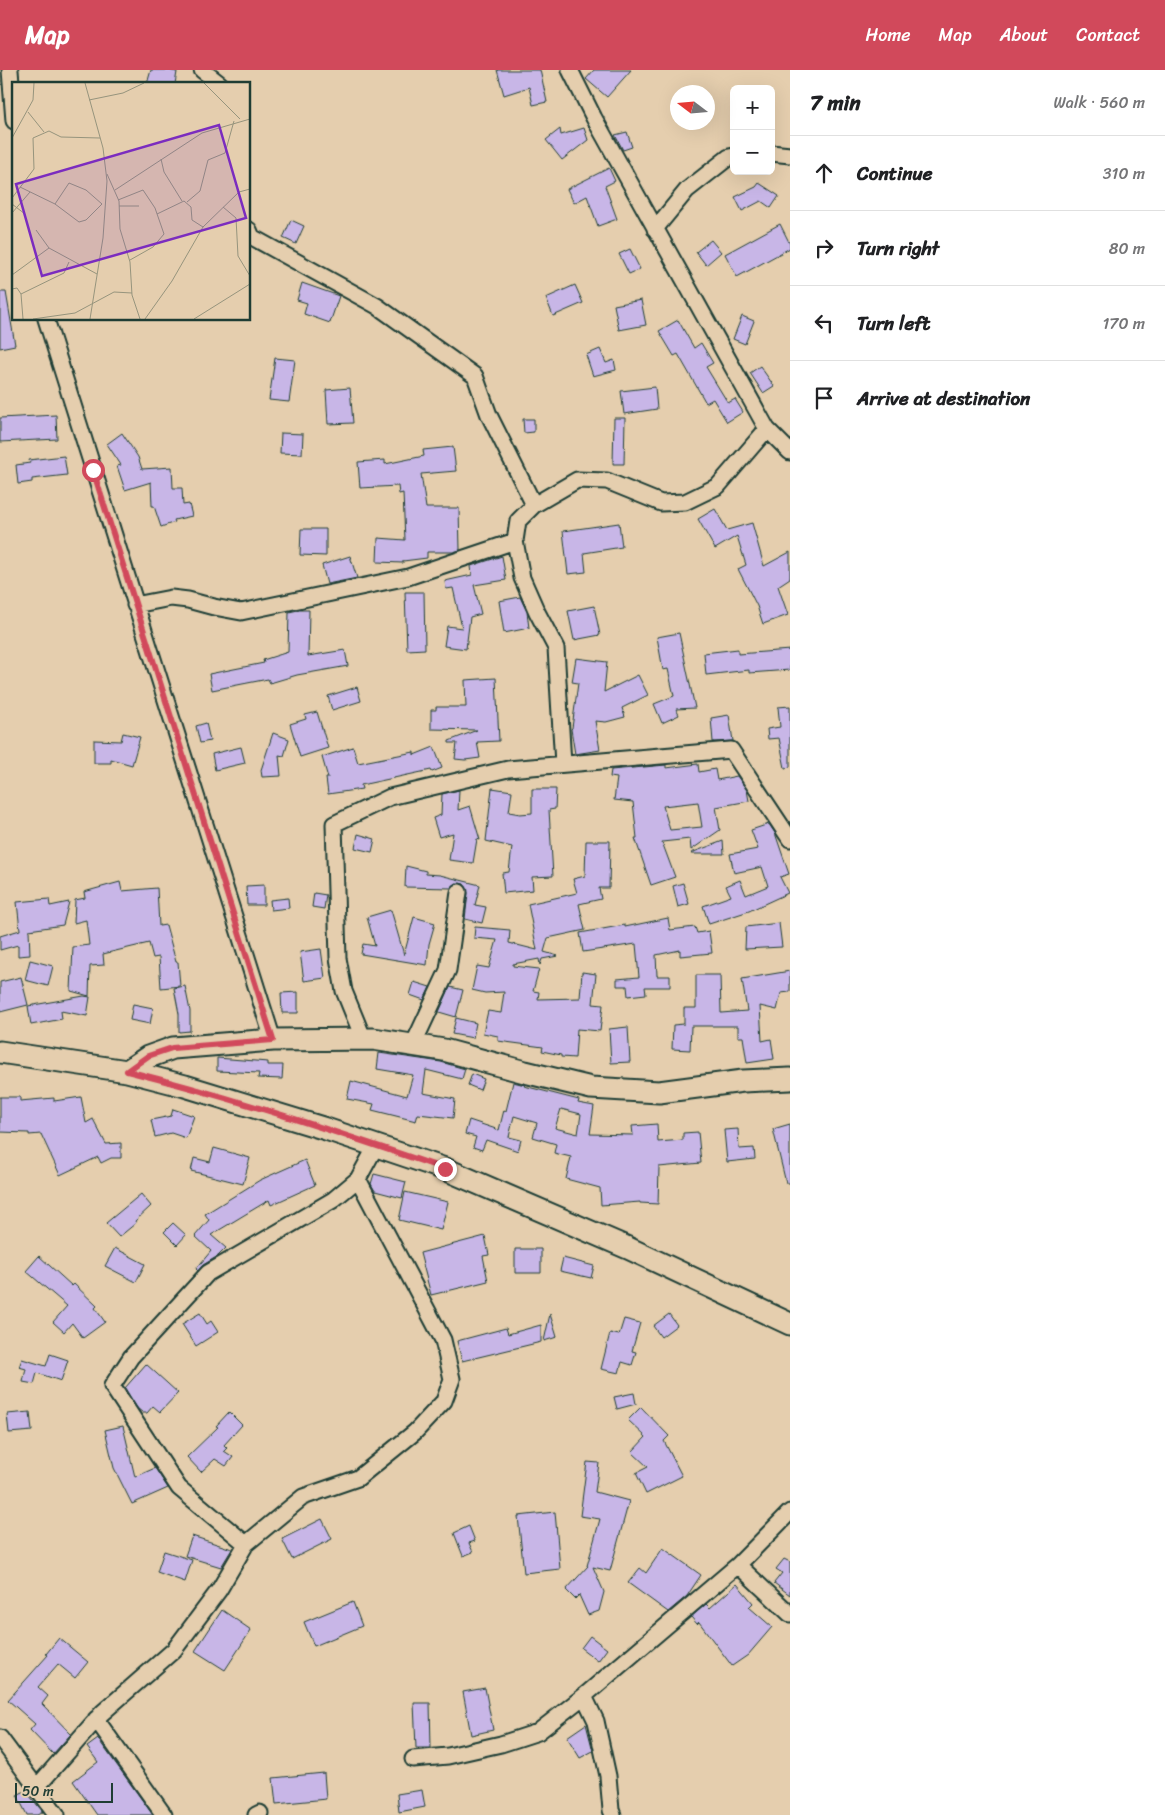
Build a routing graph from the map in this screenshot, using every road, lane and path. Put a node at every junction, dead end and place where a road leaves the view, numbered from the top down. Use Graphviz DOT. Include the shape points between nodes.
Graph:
graph roads {
  1 [pos="10,70"];
  2 [pos="202,70"];
  3 [pos="570,70"];
  4 [pos="217,82"];
  5 [pos="12,96"];
  6 [pos="775,153"];
  7 [pos="790,155"];
  8 [pos="730,157"];
  9 [pos="655,229"];
  10 [pos="250,232"];
  11 [pos="46,320"];
  12 [pos="767,429"];
  13 [pos="790,452"];
  14 [pos="534,505"];
  15 [pos="515,541"];
  16 [pos="135,605"];
  17 [pos="563,764"];
  18 [pos="790,839"];
  19 [pos="459,892"];
  20 [pos="273,1040"];
  21 [pos="364,1040"];
  22 [pos="412,1045"];
  23 [pos="0,1052"];
  24 [pos="127,1071"];
  25 [pos="790,1079"];
  26 [pos="376,1146"];
  27 [pos="358,1179"];
  28 [pos="790,1324"];
  29 [pos="790,1512"];
  30 [pos="246,1544"];
  31 [pos="738,1565"];
  32 [pos="790,1614"];
  33 [pos="584,1696"];
  34 [pos="96,1720"];
  35 [pos="0,1738"];
  36 [pos="413,1759"];
  37 [pos="36,1788"];
  38 [pos="57,1815"];
  39 [pos="164,1815"];
  40 [pos="613,1815"];
  1 -- 5 [label="street"];
  2 -- 4 [label="street"];
  3 -- 9 [label="street"];
  6 -- 7 [label="street"];
  8 -- 9 [label="street" via="686,190"];
  9 -- 12 [label="street"];
  10 -- 14 [label="street" via="252,237 376,306 476,376 489,415"];
  11 -- 16 [label="street"];
  12 -- 13 [label="street"];
  12 -- 14 [label="street" via="718,486 685,502 661,503 607,481 577,480"];
  14 -- 15 [label="street" via="518,521"];
  15 -- 16 [label="street" via="408,577 241,612 171,598"];
  15 -- 17 [label="street" via="522,578 556,648"];
  16 -- 20 [label="street"];
  17 -- 18 [label="street" via="731,750"];
  17 -- 21 [label="street" via="508,769 390,797 334,824 338,958 344,991"];
  19 -- 22 [label="street" via="448,970"];
  20 -- 21 [label="main road"];
  20 -- 24 [label="main road" via="172,1048 148,1056"];
  21 -- 22 [label="main road"];
  22 -- 25 [label="main road" via="444,1050 591,1088 659,1092 743,1081"];
  23 -- 24 [label="main road"];
  24 -- 26 [label="main road"];
  26 -- 27 [label="street"];
  26 -- 28 [label="main road" via="445,1169 619,1244"];
  27 -- 30 [label="street" via="443,1340 452,1379 444,1402 415,1432 358,1478 304,1497"];
  27 -- 30 [label="street" via="333,1200 208,1273 132,1357 112,1386 179,1488"];
  29 -- 31 [label="street"];
  30 -- 34 [label="street" via="220,1590 174,1650"];
  31 -- 32 [label="street"];
  31 -- 33 [label="street"];
  33 -- 36 [label="street" via="538,1732 448,1756"];
  33 -- 40 [label="street" via="596,1721"];
  34 -- 37 [label="street"];
  34 -- 39 [label="street"];
  35 -- 37 [label="street"];
  37 -- 38 [label="street"];
}
